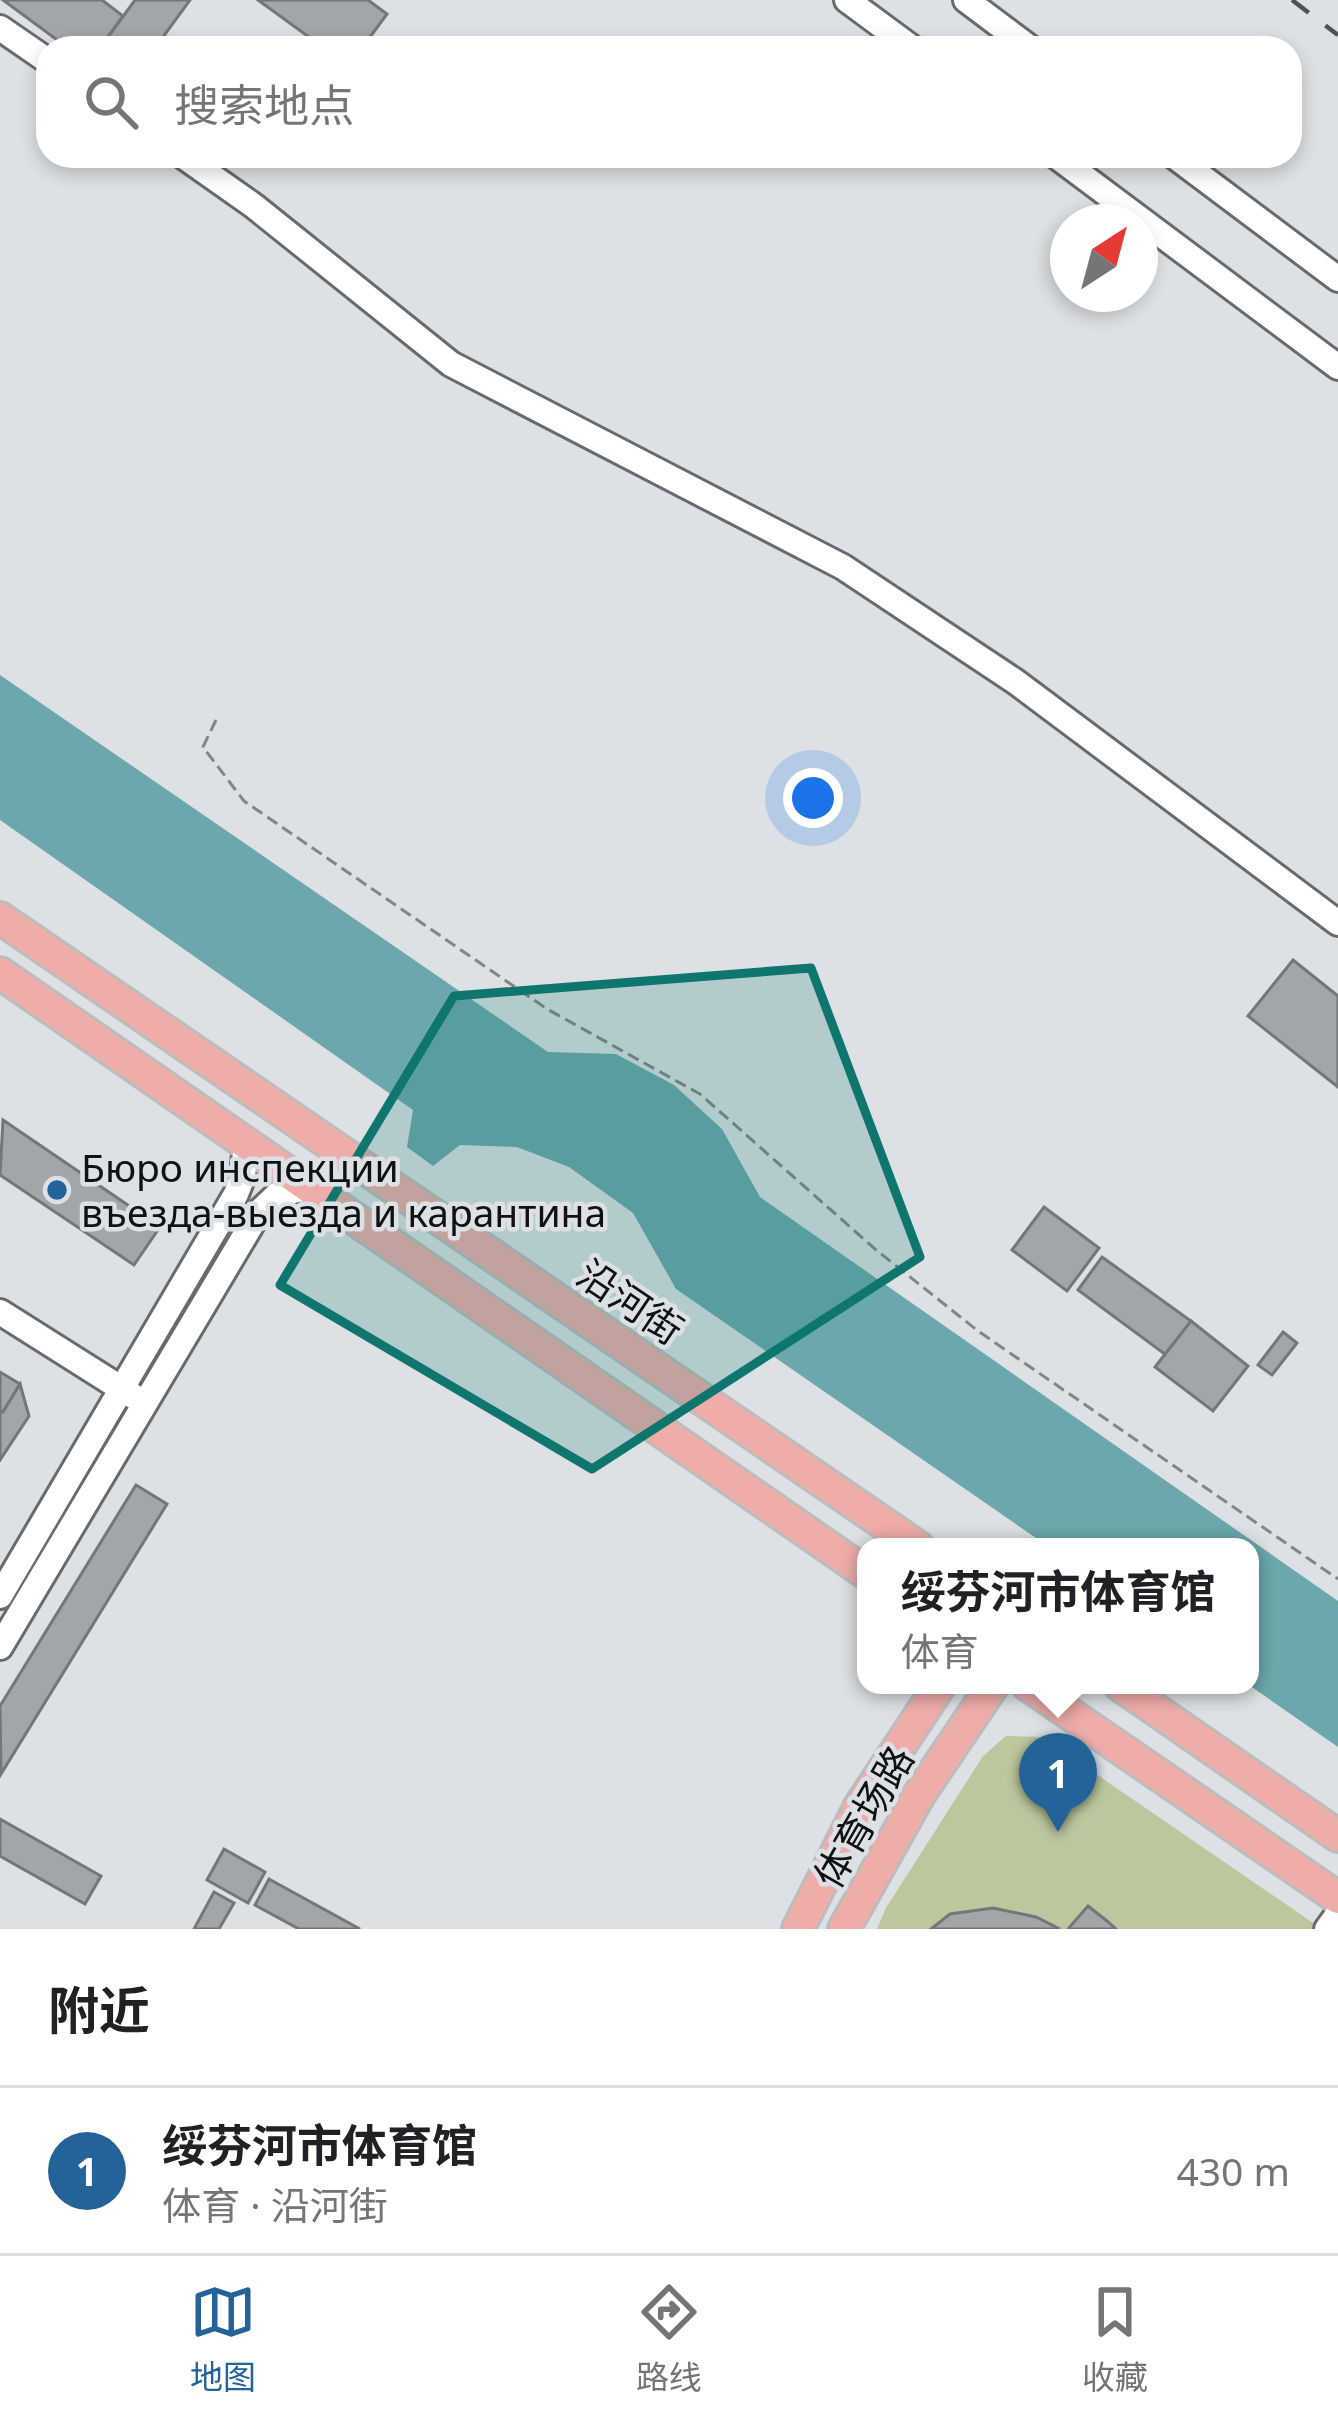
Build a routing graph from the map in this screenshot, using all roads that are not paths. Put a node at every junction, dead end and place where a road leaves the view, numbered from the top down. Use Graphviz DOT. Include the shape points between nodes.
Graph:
graph roads {
  1 [pos="848,0"];
  2 [pos="966,0"];
  3 [pos="0,28"];
  4 [pos="896,36"];
  5 [pos="1014,36"];
  6 [pos="36,54"];
  7 [pos="199,168"];
  8 [pos="1072,168"];
  9 [pos="1190,168"];
  10 [pos="1338,279"];
  11 [pos="1338,367"];
  12 [pos="0,918"];
  13 [pos="1338,923"];
  14 [pos="0,973"];
  15 [pos="246,1143"];
  16 [pos="309,1186"];
  17 [pos="0,1312"];
  18 [pos="121,1389"];
  19 [pos="145,1404"];
  20 [pos="905,1538"];
  21 [pos="857,1567"];
  22 [pos="0,1596"];
  23 [pos="0,1647"];
  24 [pos="934,1694"];
  25 [pos="987,1694"];
  26 [pos="1041,1694"];
  27 [pos="1133,1694"];
  28 [pos="1338,1836"];
  29 [pos="1338,1898"];
  30 [pos="1338,1913"];
  31 [pos="798,1929"];
  32 [pos="844,1929"];
  33 [pos="1328,1929"];
  1 -- 4 [label="street"];
  2 -- 5 [label="street"];
  3 -- 6 [label="street"];
  7 -- 13 [label="street" via="451,364 843,567 1016,682"];
  8 -- 11 [label="street"];
  9 -- 10 [label="street"];
  12 -- 20 [label="main road, 沿河街"];
  14 -- 15 [label="main road"];
  15 -- 16 [label="main road"];
  15 -- 18 [label="street" via="236,1194"];
  16 -- 19 [label="street" via="277,1195 259,1212"];
  16 -- 21 [label="main road"];
  17 -- 18 [label="street"];
  18 -- 19 [label="street"];
  18 -- 22 [label="street"];
  19 -- 23 [label="street"];
  24 -- 31 [label="main road, 体育场路" via="860,1806"];
  25 -- 32 [label="main road, 体育场路"];
  26 -- 29 [label="main road"];
  27 -- 28 [label="main road"];
  30 -- 33 [label="street"];
}
